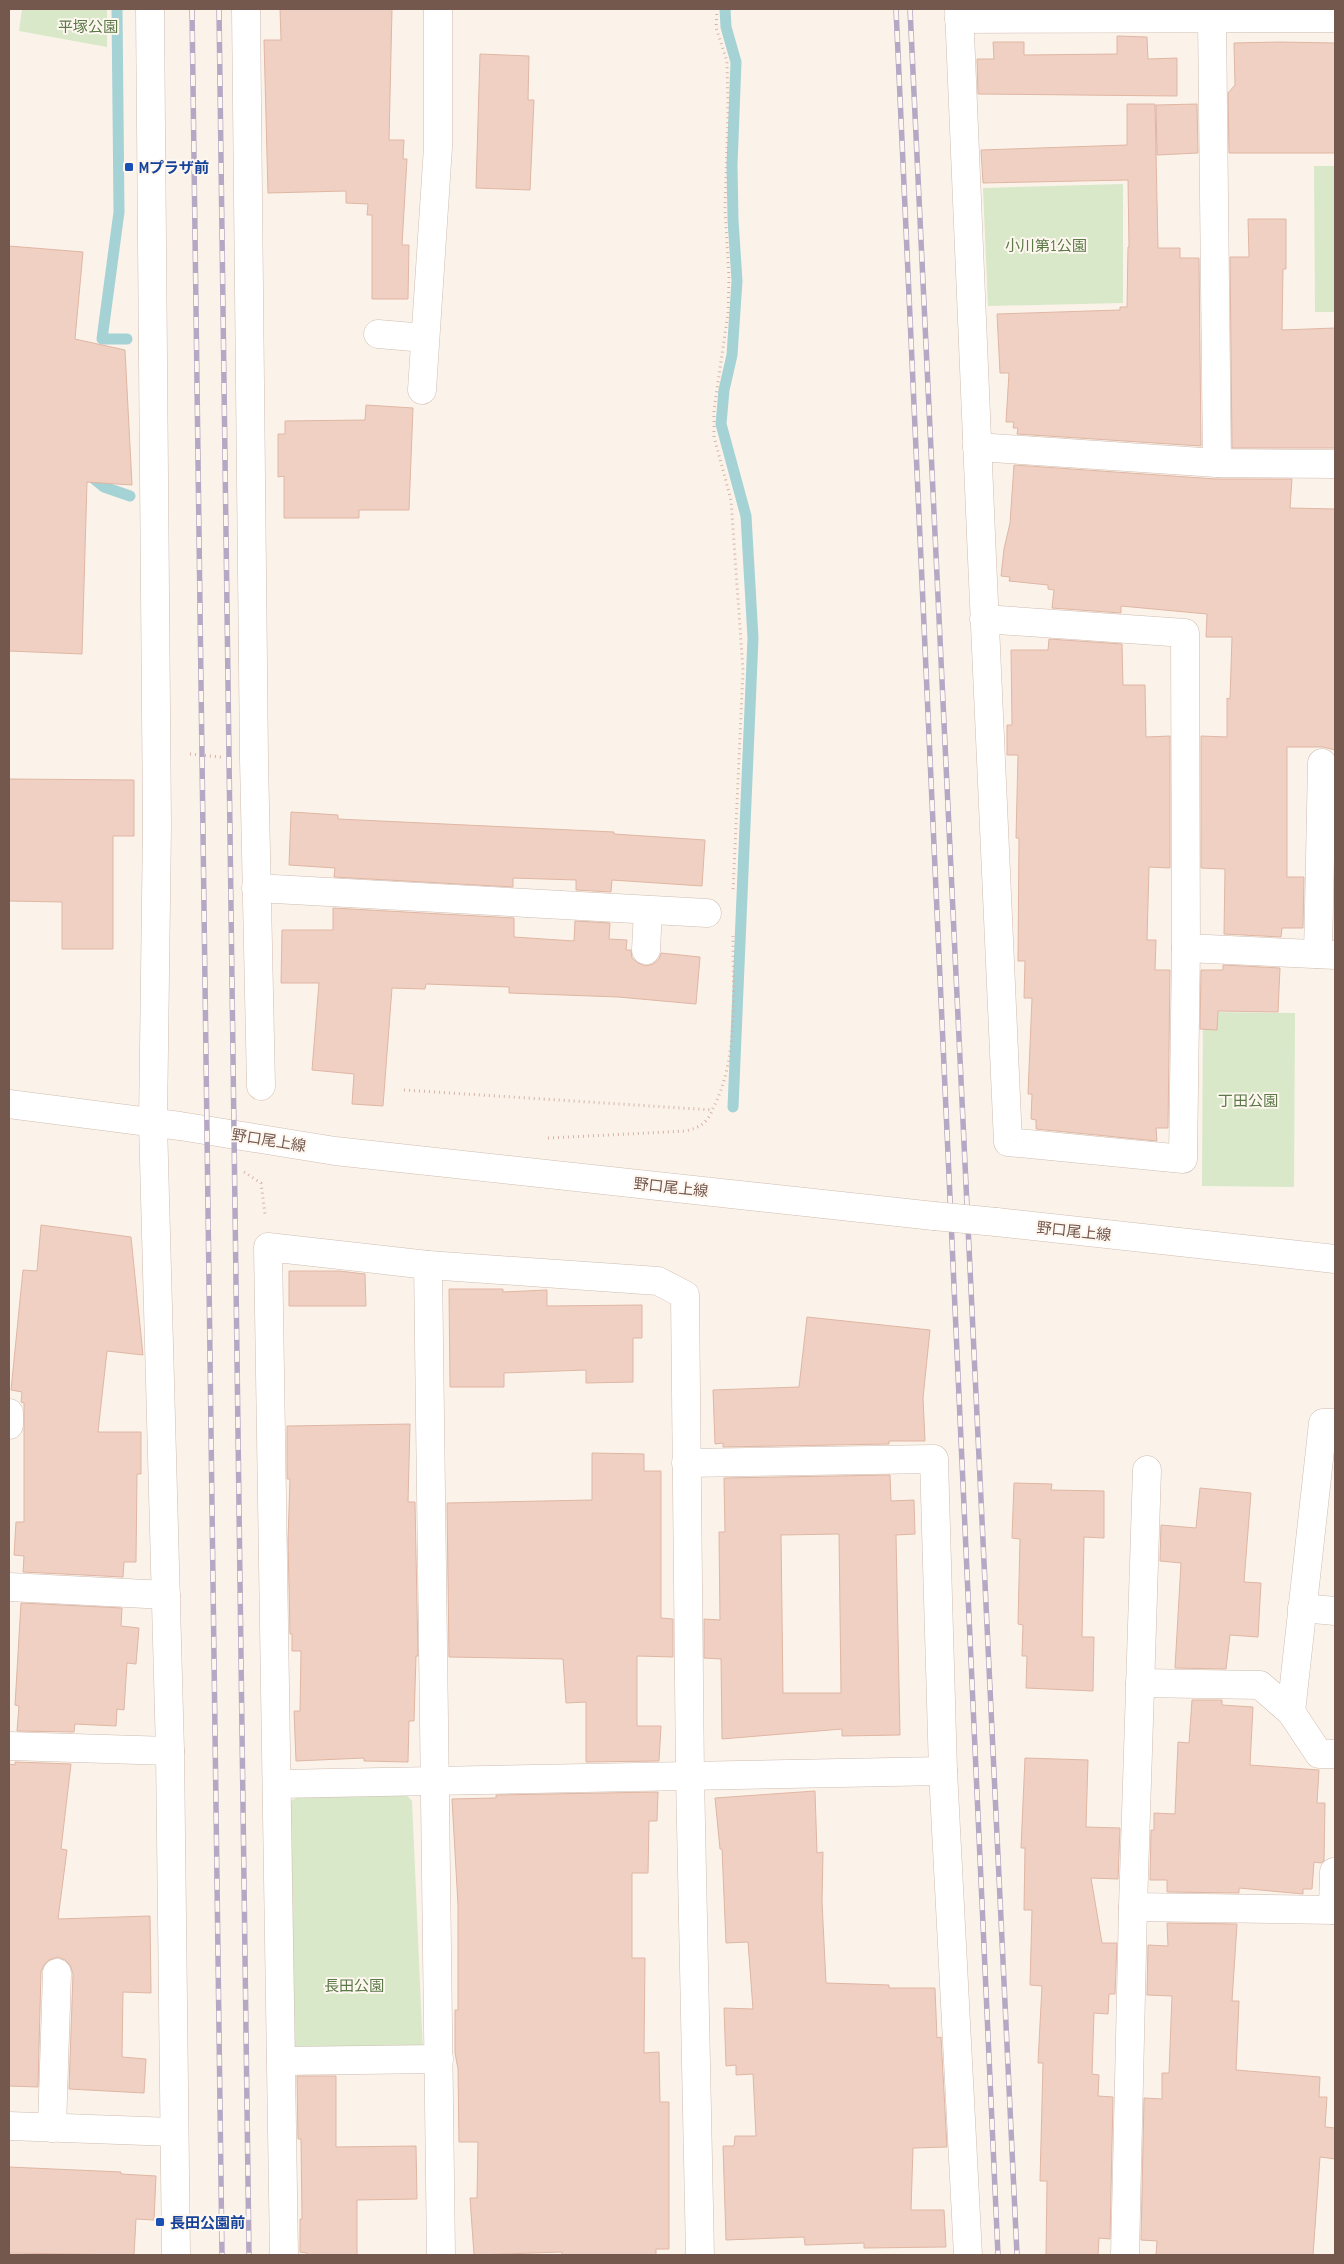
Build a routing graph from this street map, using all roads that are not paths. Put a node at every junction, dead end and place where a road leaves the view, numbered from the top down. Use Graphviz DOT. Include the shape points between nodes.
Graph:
graph roads {
  1 [pos="150,9"];
  2 [pos="246,9"];
  3 [pos="438,9"];
  4 [pos="959,14"];
  5 [pos="1212,18"];
  6 [pos="1335,18"];
  7 [pos="378,334"];
  8 [pos="425,338"];
  9 [pos="422,390"];
  10 [pos="977,447"];
  11 [pos="1217,463"];
  12 [pos="1335,464"];
  13 [pos="984,619"];
  14 [pos="1322,763"];
  15 [pos="256,888"];
  16 [pos="648,911"];
  17 [pos="708,914"];
  18 [pos="1186,948"];
  19 [pos="646,950"];
  20 [pos="1326,955"];
  21 [pos="261,1086"];
  22 [pos="15,1109"];
  23 [pos="153,1123"];
  24 [pos="1335,1259"];
  25 [pos="428,1264"];
  26 [pos="9,1413"];
  27 [pos="1335,1423"];
  28 [pos="9,1425"];
  29 [pos="703,1463"];
  30 [pos="1147,1470"];
  31 [pos="9,1587"];
  32 [pos="166,1595"];
  33 [pos="1302,1608"];
  34 [pos="1335,1611"];
  35 [pos="1140,1683"];
  36 [pos="1292,1712"];
  37 [pos="9,1746"];
  38 [pos="170,1750"];
  39 [pos="1335,1754"];
  40 [pos="943,1771"];
  41 [pos="690,1776"];
  42 [pos="436,1781"];
  43 [pos="278,1784"];
  44 [pos="1334,1872"];
  45 [pos="1133,1907"];
  46 [pos="1334,1910"];
  47 [pos="57,1973"];
  48 [pos="439,2059"];
  49 [pos="282,2061"];
  50 [pos="9,2126"];
  51 [pos="52,2128"];
  52 [pos="173,2132"];
  53 [pos="176,2255"];
  54 [pos="284,2255"];
  55 [pos="441,2255"];
  56 [pos="700,2255"];
  57 [pos="968,2255"];
  58 [pos="1126,2255"];
  1 -- 23 [label="street" via="158,826"];
  2 -- 15 [label="street"];
  3 -- 8 [label="street" via="438,147"];
  4 -- 5 [label="street"];
  4 -- 10 [label="street"];
  5 -- 6 [label="street"];
  5 -- 11 [label="street"];
  7 -- 8 [label="street"];
  8 -- 9 [label="street"];
  10 -- 11 [label="street"];
  10 -- 13 [label="street"];
  11 -- 12 [label="street"];
  13 -- 18 [label="street" via="1185,633"];
  13 -- 18 [label="street" via="1008,1142 1183,1160"];
  14 -- 20 [label="street"];
  15 -- 16 [label="street"];
  15 -- 21 [label="street"];
  16 -- 17 [label="street"];
  16 -- 19 [label="street"];
  18 -- 20 [label="street"];
  22 -- 23 [label="street, 野口尾上線"];
  23 -- 24 [label="street, 野口尾上線, bridge" via="335,1151"];
  23 -- 32 [label="street"];
  25 -- 29 [label="street" via="658,1281 684,1295"];
  25 -- 42 [label="street"];
  25 -- 43 [label="street" via="268,1247"];
  26 -- 28 [label="street"];
  27 -- 33 [label="street" via="1322,1422"];
  29 -- 40 [label="street" via="934,1459"];
  29 -- 41 [label="street"];
  30 -- 35 [label="street"];
  31 -- 32 [label="street"];
  32 -- 38 [label="street"];
  33 -- 34 [label="street"];
  33 -- 36 [label="street"];
  35 -- 36 [label="street" via="1260,1685"];
  35 -- 45 [label="street"];
  36 -- 39 [label="street" via="1319,1754"];
  37 -- 38 [label="street"];
  38 -- 52 [label="street"];
  40 -- 41 [label="street"];
  40 -- 57 [label="street"];
  41 -- 42 [label="street"];
  41 -- 56 [label="street"];
  42 -- 43 [label="street"];
  42 -- 48 [label="street"];
  43 -- 49 [label="street"];
  44 -- 46 [label="street"];
  45 -- 46 [label="street"];
  45 -- 58 [label="street"];
  47 -- 51 [label="street"];
  48 -- 49 [label="street"];
  48 -- 55 [label="street"];
  49 -- 54 [label="street"];
  50 -- 51 [label="street"];
  51 -- 52 [label="street"];
  52 -- 53 [label="street"];
}
